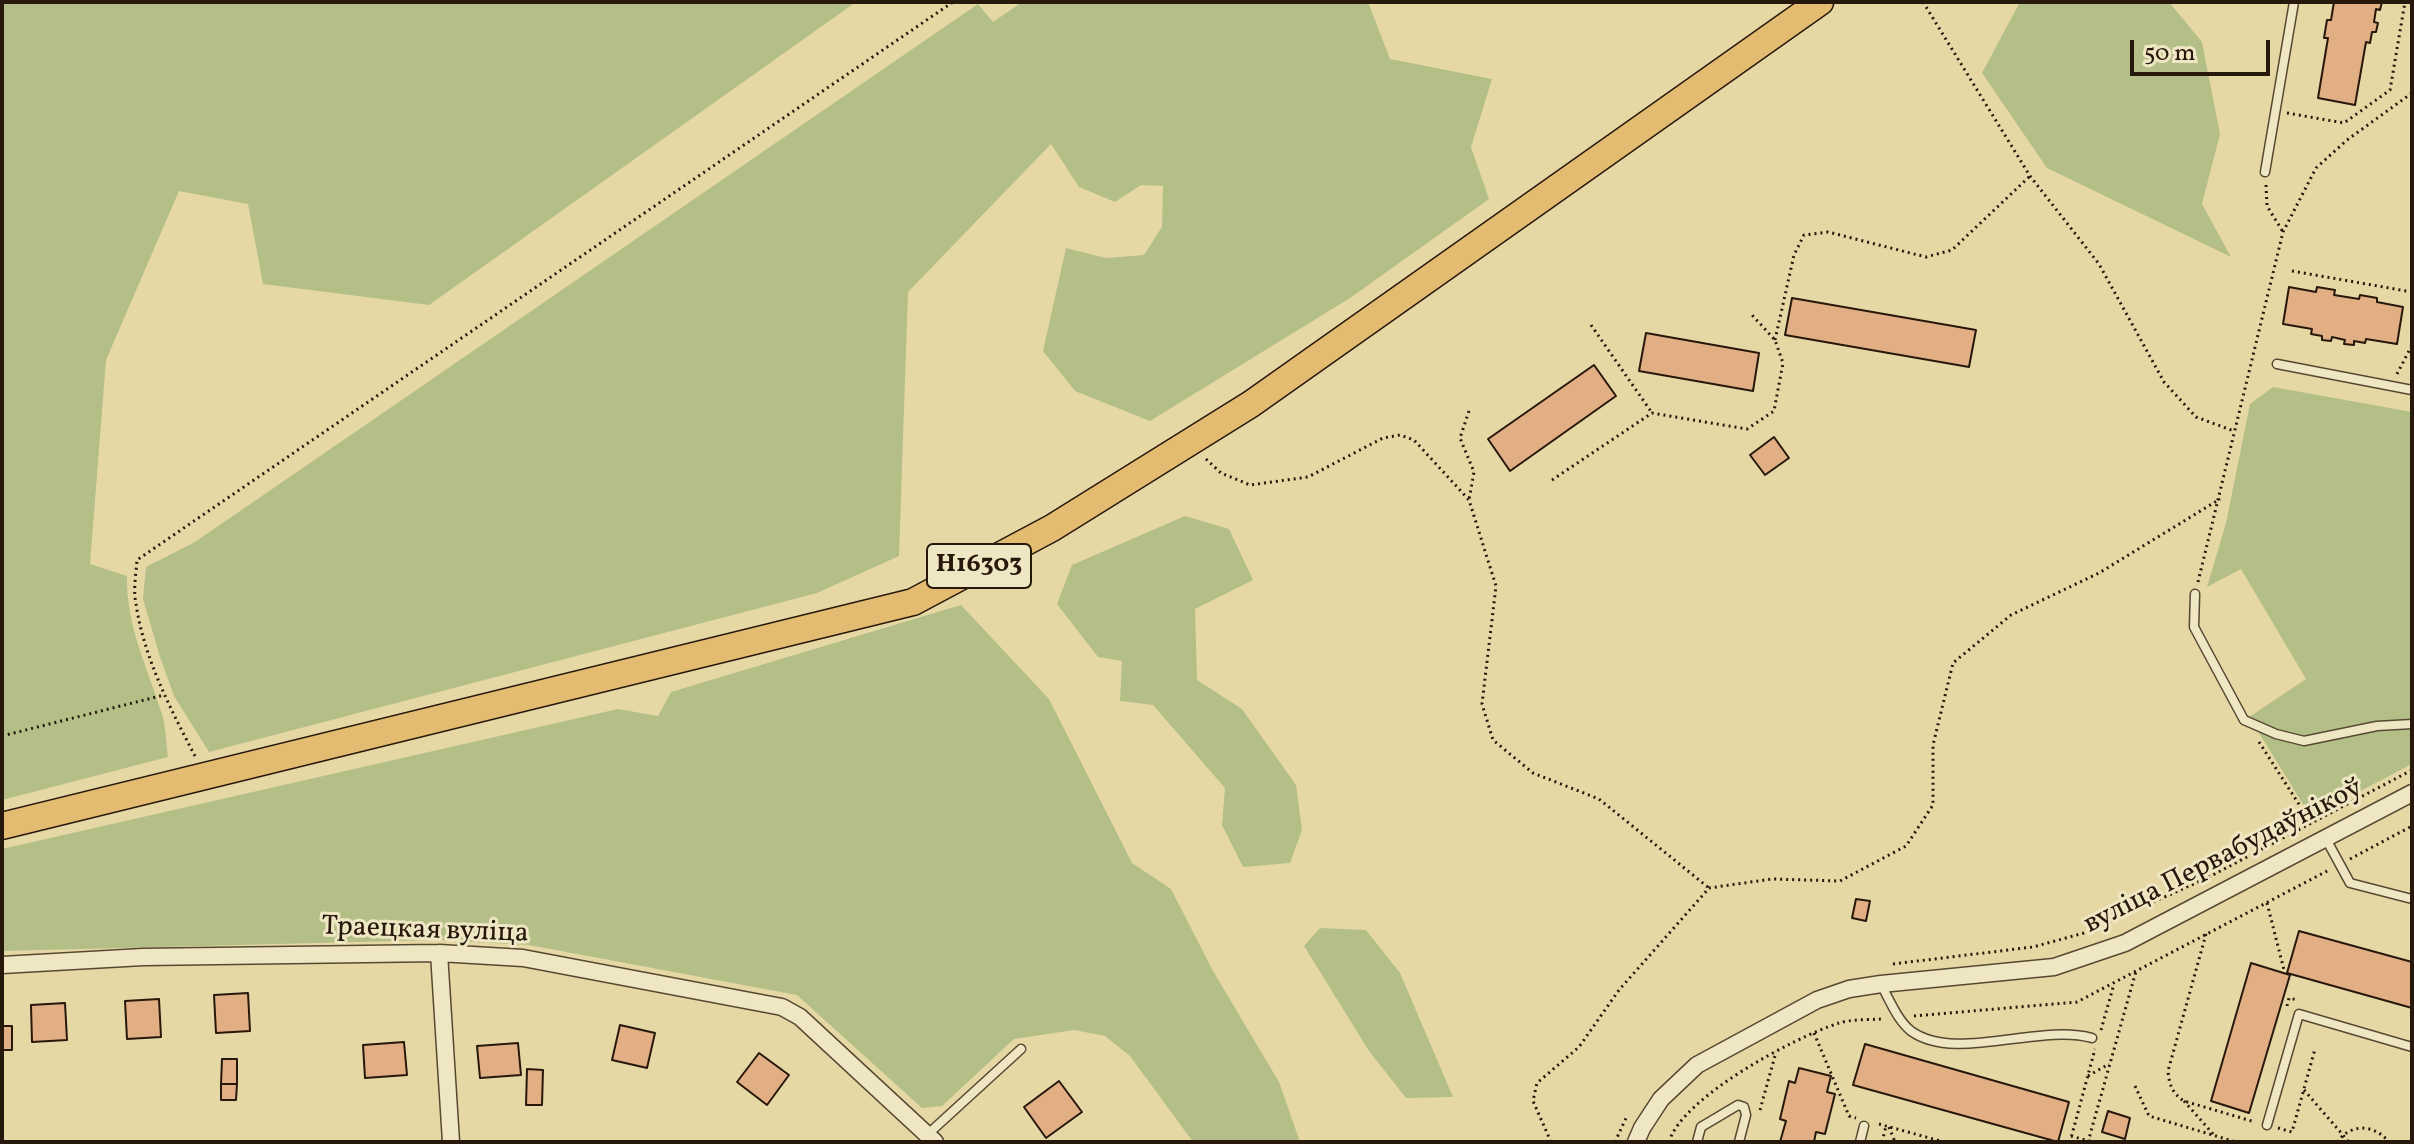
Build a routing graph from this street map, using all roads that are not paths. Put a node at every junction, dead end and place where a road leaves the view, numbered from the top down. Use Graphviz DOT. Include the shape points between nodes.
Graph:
graph roads {
  1 [pos="1820,2"];
  2 [pos="2294,2"];
  3 [pos="2265,172"];
  4 [pos="2277,364"];
  5 [pos="2412,390"];
  6 [pos="2195,594"];
  7 [pos="2412,724"];
  8 [pos="2412,793"];
  9 [pos="2,826"];
  10 [pos="2325,838"];
  11 [pos="2412,899"];
  12 [pos="439,953"];
  13 [pos="2,965"];
  14 [pos="1881,984"];
  15 [pos="2096,1037"];
  16 [pos="2412,1047"];
  17 [pos="1021,1049"];
  18 [pos="1863,1123"];
  19 [pos="2267,1125"];
  20 [pos="931,1138"];
  21 [pos="451,1142"];
  22 [pos="1636,1142"];
  23 [pos="1697,1142"];
  24 [pos="1739,1142"];
  25 [pos="1860,1142"];
  1 -- 9 [label="main road, Н16303" via="1251,404 1052,528 913,602"];
  2 -- 3 [label="lane"];
  4 -- 5 [label="lane"];
  6 -- 7 [label="lane" via="2194,627 2244,720 2304,741"];
  8 -- 10 [label="street, вуліца Первабудаўнікоў"];
  10 -- 11 [label="lane" via="2350,883"];
  10 -- 14 [label="street, вуліца Первабудаўнікоў" via="2125,943 2090,956 2054,967"];
  12 -- 13 [label="street, Траецкая вуліца" via="143,957"];
  12 -- 20 [label="street, Траецкая вуліца" via="523,958 782,1007 800,1017"];
  12 -- 21 [label="street"];
  14 -- 15 [label="lane" via="1909,1030 1925,1039 1956,1044 2073,1033"];
  14 -- 22 [label="street, вуліца Первабудаўнікоў" via="1817,1000 1697,1065 1661,1099"];
  16 -- 19 [label="lane" via="2299,1014"];
  17 -- 20 [label="lane"];
  18 -- 25 [label="lane"];
  23 -- 24 [label="lane" via="1701,1127 1738,1105 1746,1115"];
}
